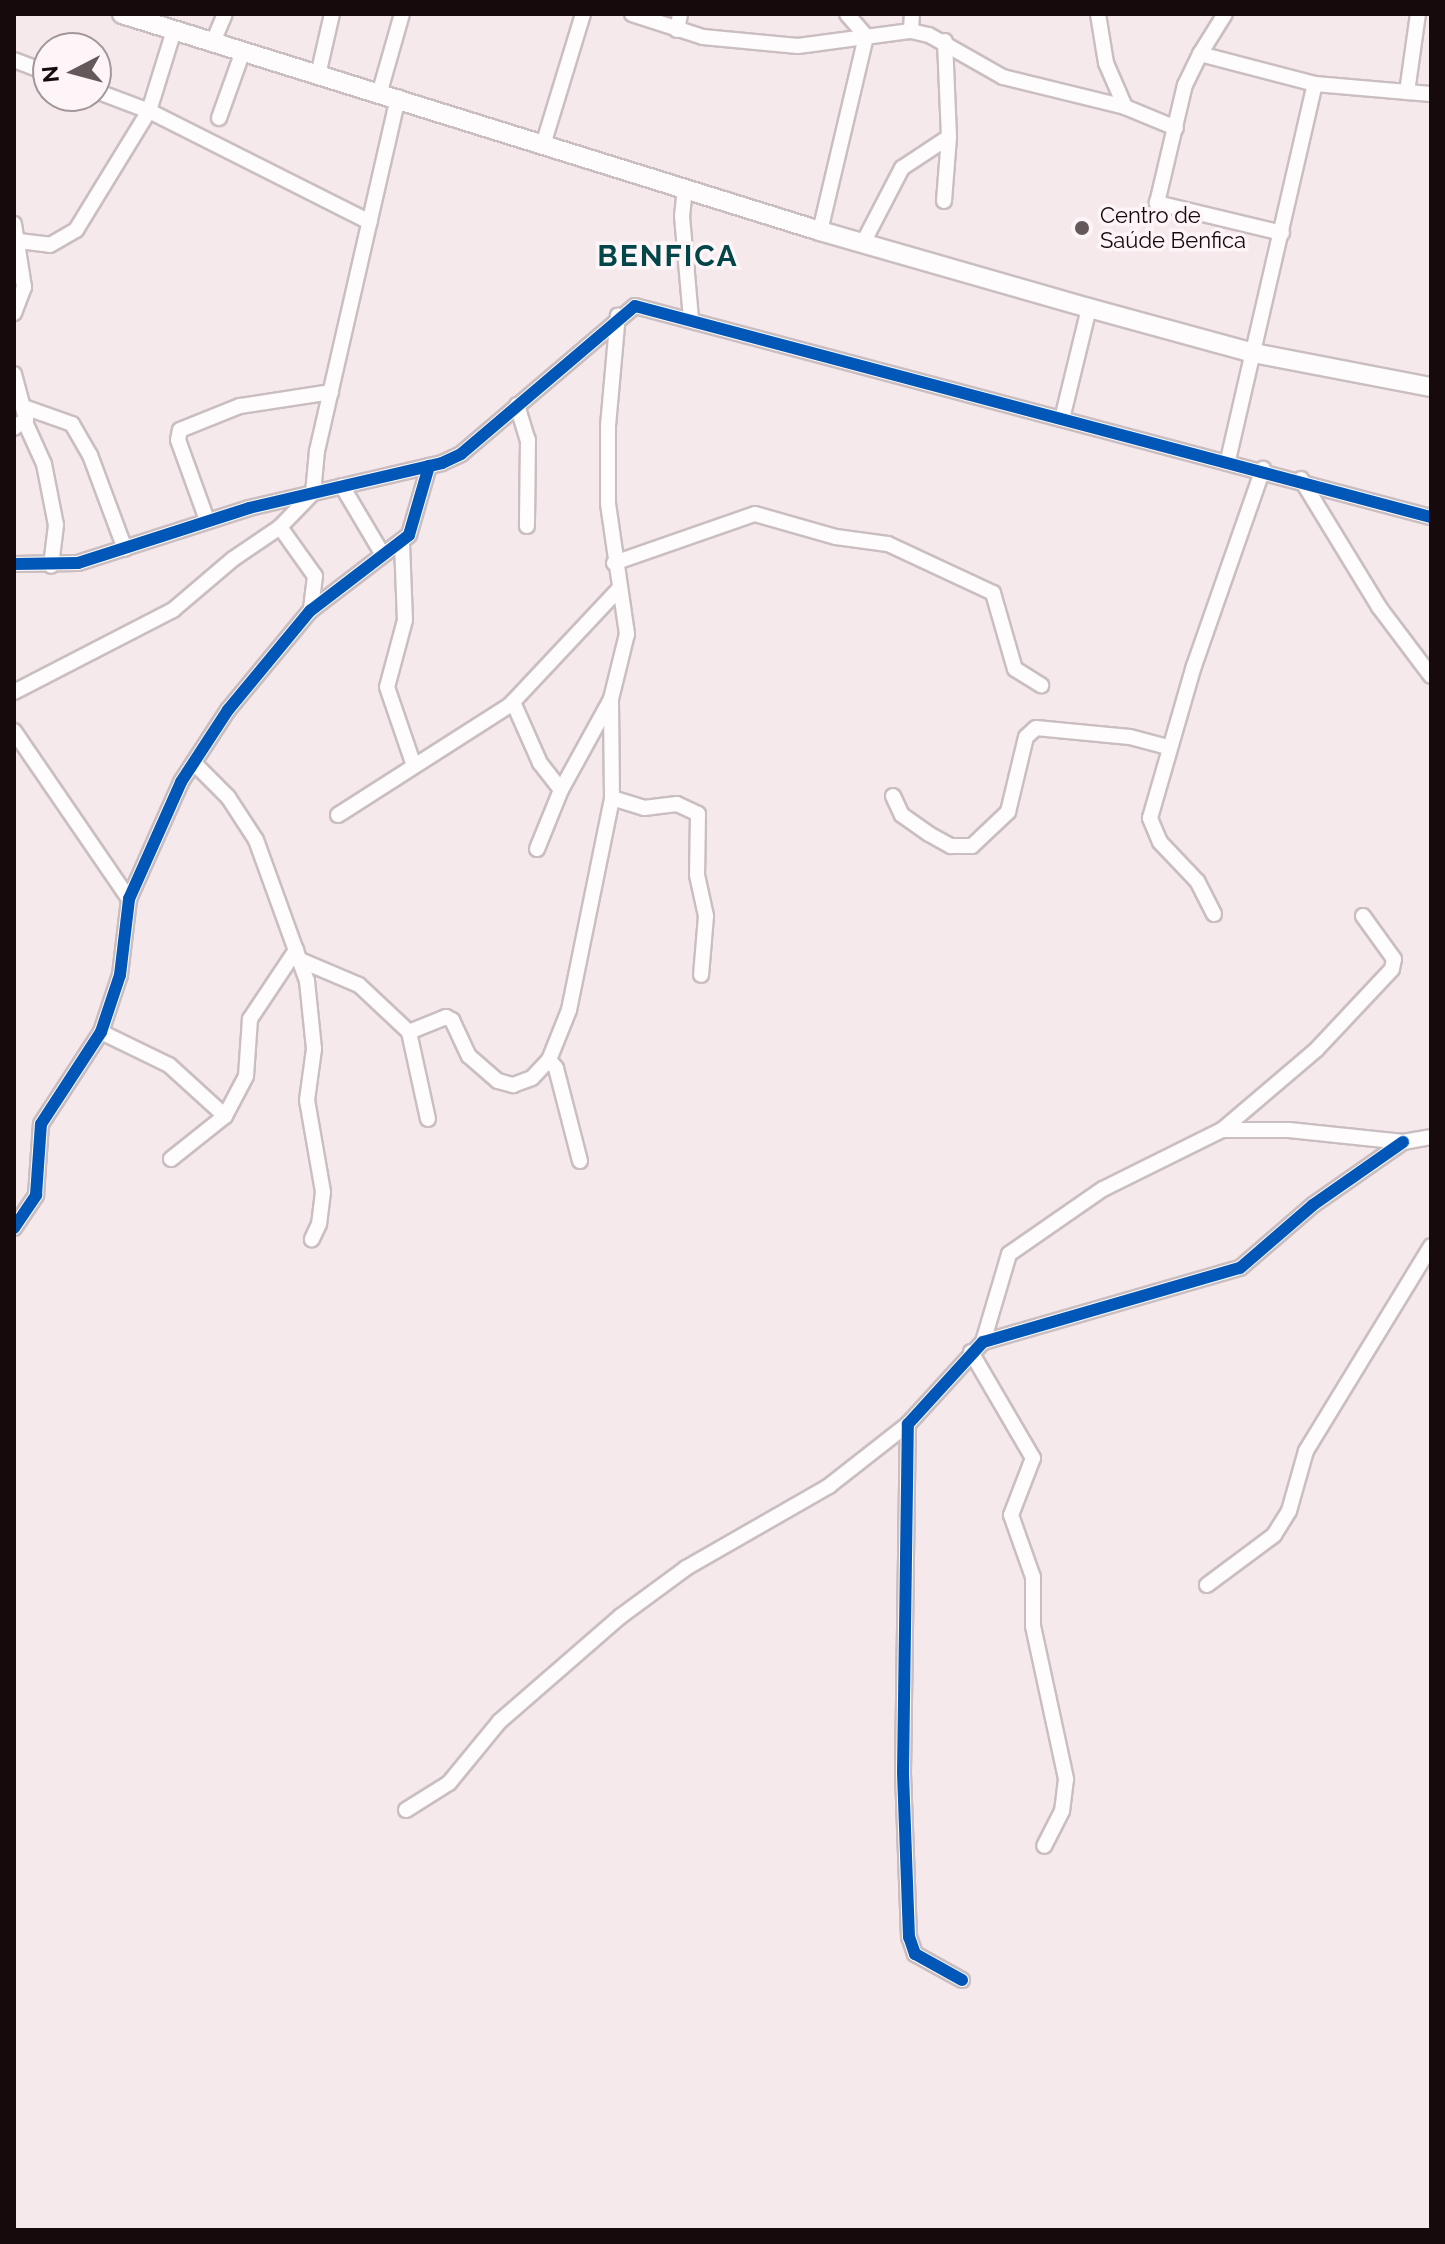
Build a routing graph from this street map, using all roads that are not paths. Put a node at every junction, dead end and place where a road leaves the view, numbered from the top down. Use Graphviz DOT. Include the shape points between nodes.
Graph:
graph roads {
  1 [pos="122,14"];
  2 [pos="225,14"];
  3 [pos="332,14"];
  4 [pos="402,14"];
  5 [pos="583,14"];
  6 [pos="632,14"];
  7 [pos="680,14"];
  8 [pos="847,14"];
  9 [pos="912,14"];
  10 [pos="1098,14"];
  11 [pos="1225,14"];
  12 [pos="1418,14"];
  13 [pos="174,30"];
  14 [pos="677,30"];
  15 [pos="911,31"];
  16 [pos="866,36"];
  17 [pos="945,41"];
  18 [pos="213,42"];
  19 [pos="243,51"];
  20 [pos="1200,54"];
  21 [pos="318,75"];
  22 [pos="1315,84"];
  23 [pos="1407,92"];
  24 [pos="389,94"];
  25 [pos="1431,94"];
  26 [pos="112,97"];
  27 [pos="1125,107"];
  28 [pos="149,111"];
  29 [pos="219,118"];
  30 [pos="1176,128"];
  31 [pos="949,137"];
  32 [pos="543,145"];
  33 [pos="685,188"];
  34 [pos="944,201"];
  35 [pos="370,222"];
  36 [pos="14,224"];
  37 [pos="820,231"];
  38 [pos="1282,233"];
  39 [pos="19,241"];
  40 [pos="863,243"];
  41 [pos="1089,308"];
  42 [pos="14,313"];
  43 [pos="618,315"];
  44 [pos="691,319"];
  45 [pos="1254,353"];
  46 [pos="14,374"];
  47 [pos="1431,387"];
  48 [pos="331,392"];
  49 [pos="517,405"];
  50 [pos="21,419"];
  51 [pos="1062,419"];
  52 [pos="1228,460"];
  53 [pos="429,466"];
  54 [pos="1263,469"];
  55 [pos="1301,479"];
  56 [pos="342,486"];
  57 [pos="313,493"];
  58 [pos="1431,517"];
  59 [pos="207,520"];
  60 [pos="527,526"];
  61 [pos="280,527"];
  62 [pos="402,543"];
  63 [pos="125,549"];
  64 [pos="383,555"];
  65 [pos="614,563"];
  66 [pos="14,564"];
  67 [pos="51,566"];
  68 [pos="315,576"];
  69 [pos="338,590"];
  70 [pos="618,590"];
  71 [pos="310,611"];
  72 [pos="1431,676"];
  73 [pos="1041,685"];
  74 [pos="14,692"];
  75 [pos="611,699"];
  76 [pos="513,702"];
  77 [pos="14,731"];
  78 [pos="1168,747"];
  79 [pos="194,763"];
  80 [pos="414,766"];
  81 [pos="561,790"];
  82 [pos="893,796"];
  83 [pos="612,798"];
  84 [pos="338,815"];
  85 [pos="537,849"];
  86 [pos="129,899"];
  87 [pos="1214,914"];
  88 [pos="1363,916"];
  89 [pos="298,955"];
  90 [pos="701,975"];
  91 [pos="101,1032"];
  92 [pos="409,1032"];
  93 [pos="549,1060"];
  94 [pos="225,1116"];
  95 [pos="428,1119"];
  96 [pos="1222,1130"];
  97 [pos="1431,1137"];
  98 [pos="1403,1142"];
  99 [pos="171,1159"];
  100 [pos="580,1161"];
  101 [pos="14,1228"];
  102 [pos="312,1239"];
  103 [pos="1431,1246"];
  104 [pos="983,1342"];
  105 [pos="971,1352"];
  106 [pos="908,1424"];
  107 [pos="1207,1585"];
  108 [pos="406,1810"];
  109 [pos="1044,1846"];
  110 [pos="962,1980"];
  1 -- 13 [label="main road"];
  2 -- 18 [label="street"];
  3 -- 21 [label="street"];
  4 -- 24 [label="street"];
  5 -- 32 [label="street"];
  6 -- 14 [label="street"];
  7 -- 14 [label="street"];
  8 -- 16 [label="street"];
  9 -- 15 [label="street"];
  10 -- 27 [label="street" via="1106,63"];
  11 -- 20 [label="street"];
  12 -- 23 [label="street"];
  13 -- 18 [label="main road"];
  13 -- 28 [label="street"];
  14 -- 16 [label="street" via="798,46"];
  15 -- 16 [label="street"];
  15 -- 17 [label="street"];
  16 -- 37 [label="street"];
  17 -- 27 [label="street" via="1003,77"];
  17 -- 31 [label="street"];
  18 -- 19 [label="main road"];
  19 -- 21 [label="main road"];
  19 -- 29 [label="street"];
  20 -- 22 [label="street"];
  20 -- 30 [label="street" via="1185,85"];
  21 -- 24 [label="main road"];
  22 -- 23 [label="street"];
  22 -- 38 [label="street"];
  23 -- 25 [label="street"];
  24 -- 32 [label="main road"];
  24 -- 35 [label="street"];
  26 -- 28 [label="street"];
  27 -- 30 [label="street"];
  28 -- 35 [label="street"];
  28 -- 39 [label="street" via="76,230 50,245"];
  30 -- 38 [label="street" via="1157,203"];
  31 -- 34 [label="street"];
  31 -- 40 [label="street" via="902,168"];
  32 -- 33 [label="main road"];
  33 -- 37 [label="main road"];
  33 -- 44 [label="street" via="682,216"];
  35 -- 48 [label="street"];
  36 -- 39 [label="street"];
  37 -- 40 [label="main road"];
  38 -- 45 [label="street"];
  39 -- 42 [label="street" via="24,287"];
  40 -- 41 [label="main road"];
  41 -- 45 [label="main road"];
  41 -- 51 [label="street"];
  43 -- 44 [label="street" via="642,306"];
  43 -- 49 [label="street"];
  43 -- 65 [label="street" via="608,426"];
  44 -- 51 [label="street"];
  45 -- 47 [label="main road"];
  45 -- 52 [label="street"];
  46 -- 50 [label="street"];
  48 -- 57 [label="street"];
  48 -- 59 [label="street" via="240,406 180,430 178,440"];
  49 -- 53 [label="street" via="461,454"];
  49 -- 60 [label="street" via="528,440"];
  50 -- 63 [label="street" via="72,424 90,455"];
  50 -- 67 [label="street" via="44,464 56,525"];
  51 -- 52 [label="street"];
  52 -- 54 [label="street"];
  53 -- 56 [label="street"];
  53 -- 62 [label="street" via="412,529"];
  54 -- 55 [label="street"];
  54 -- 78 [label="street"];
  55 -- 58 [label="street"];
  55 -- 72 [label="street" via="1379,607"];
  56 -- 57 [label="street"];
  56 -- 64 [label="street"];
  57 -- 59 [label="street"];
  57 -- 61 [label="street"];
  59 -- 63 [label="street"];
  61 -- 68 [label="street"];
  61 -- 74 [label="street" via="173,610"];
  62 -- 64 [label="street"];
  62 -- 80 [label="street" via="405,620 387,687"];
  63 -- 67 [label="street"];
  64 -- 69 [label="street"];
  65 -- 70 [label="street"];
  65 -- 73 [label="street" via="755,514 836,537 888,544 993,593 1015,669"];
  66 -- 67 [label="street"];
  68 -- 69 [label="street"];
  68 -- 71 [label="street"];
  69 -- 71 [label="street"];
  70 -- 75 [label="street" via="627,634"];
  70 -- 76 [label="street"];
  71 -- 79 [label="street" via="228,710"];
  75 -- 81 [label="street"];
  75 -- 83 [label="street"];
  76 -- 80 [label="street"];
  76 -- 81 [label="street" via="540,763"];
  77 -- 86 [label="street"];
  78 -- 82 [label="street" via="1130,737 1036,728 1026,737 1008,812 972,846 951,846 929,834 902,815"];
  78 -- 87 [label="street" via="1150,818 1152,830 1197,881"];
  79 -- 86 [label="street"];
  79 -- 89 [label="street" via="228,797 256,840"];
  80 -- 84 [label="street"];
  81 -- 85 [label="street"];
  83 -- 90 [label="street" via="644,808 677,804 698,814 697,875 706,916"];
  83 -- 93 [label="street" via="569,1010"];
  86 -- 91 [label="street" via="120,975"];
  88 -- 96 [label="street" via="1394,959 1392,969 1316,1050"];
  89 -- 92 [label="street" via="359,985"];
  89 -- 94 [label="street" via="250,1019 246,1076"];
  89 -- 102 [label="street" via="311,1000 314,1049 307,1100 323,1192"];
  91 -- 94 [label="street" via="169,1065"];
  91 -- 101 [label="street" via="41,1124 36,1195"];
  92 -- 93 [label="street" via="446,1017 452,1020 469,1056 498,1081 513,1085 532,1078"];
  92 -- 95 [label="street"];
  93 -- 100 [label="street" via="556,1068"];
  94 -- 99 [label="street"];
  96 -- 98 [label="street" via="1289,1130"];
  96 -- 104 [label="street" via="1103,1189 1009,1254"];
  97 -- 98 [label="street"];
  98 -- 104 [label="street" via="1313,1205 1240,1268"];
  103 -- 107 [label="street" via="1306,1451 1289,1511 1274,1535"];
  104 -- 105 [label="street"];
  105 -- 106 [label="street"];
  105 -- 109 [label="street" via="1033,1458 1011,1515 1033,1577 1033,1626 1066,1779 1062,1811"];
  106 -- 108 [label="street" via="829,1486 686,1568 621,1616 500,1721 449,1783"];
  106 -- 110 [label="street" via="903,1772 909,1937 915,1954"];
}
